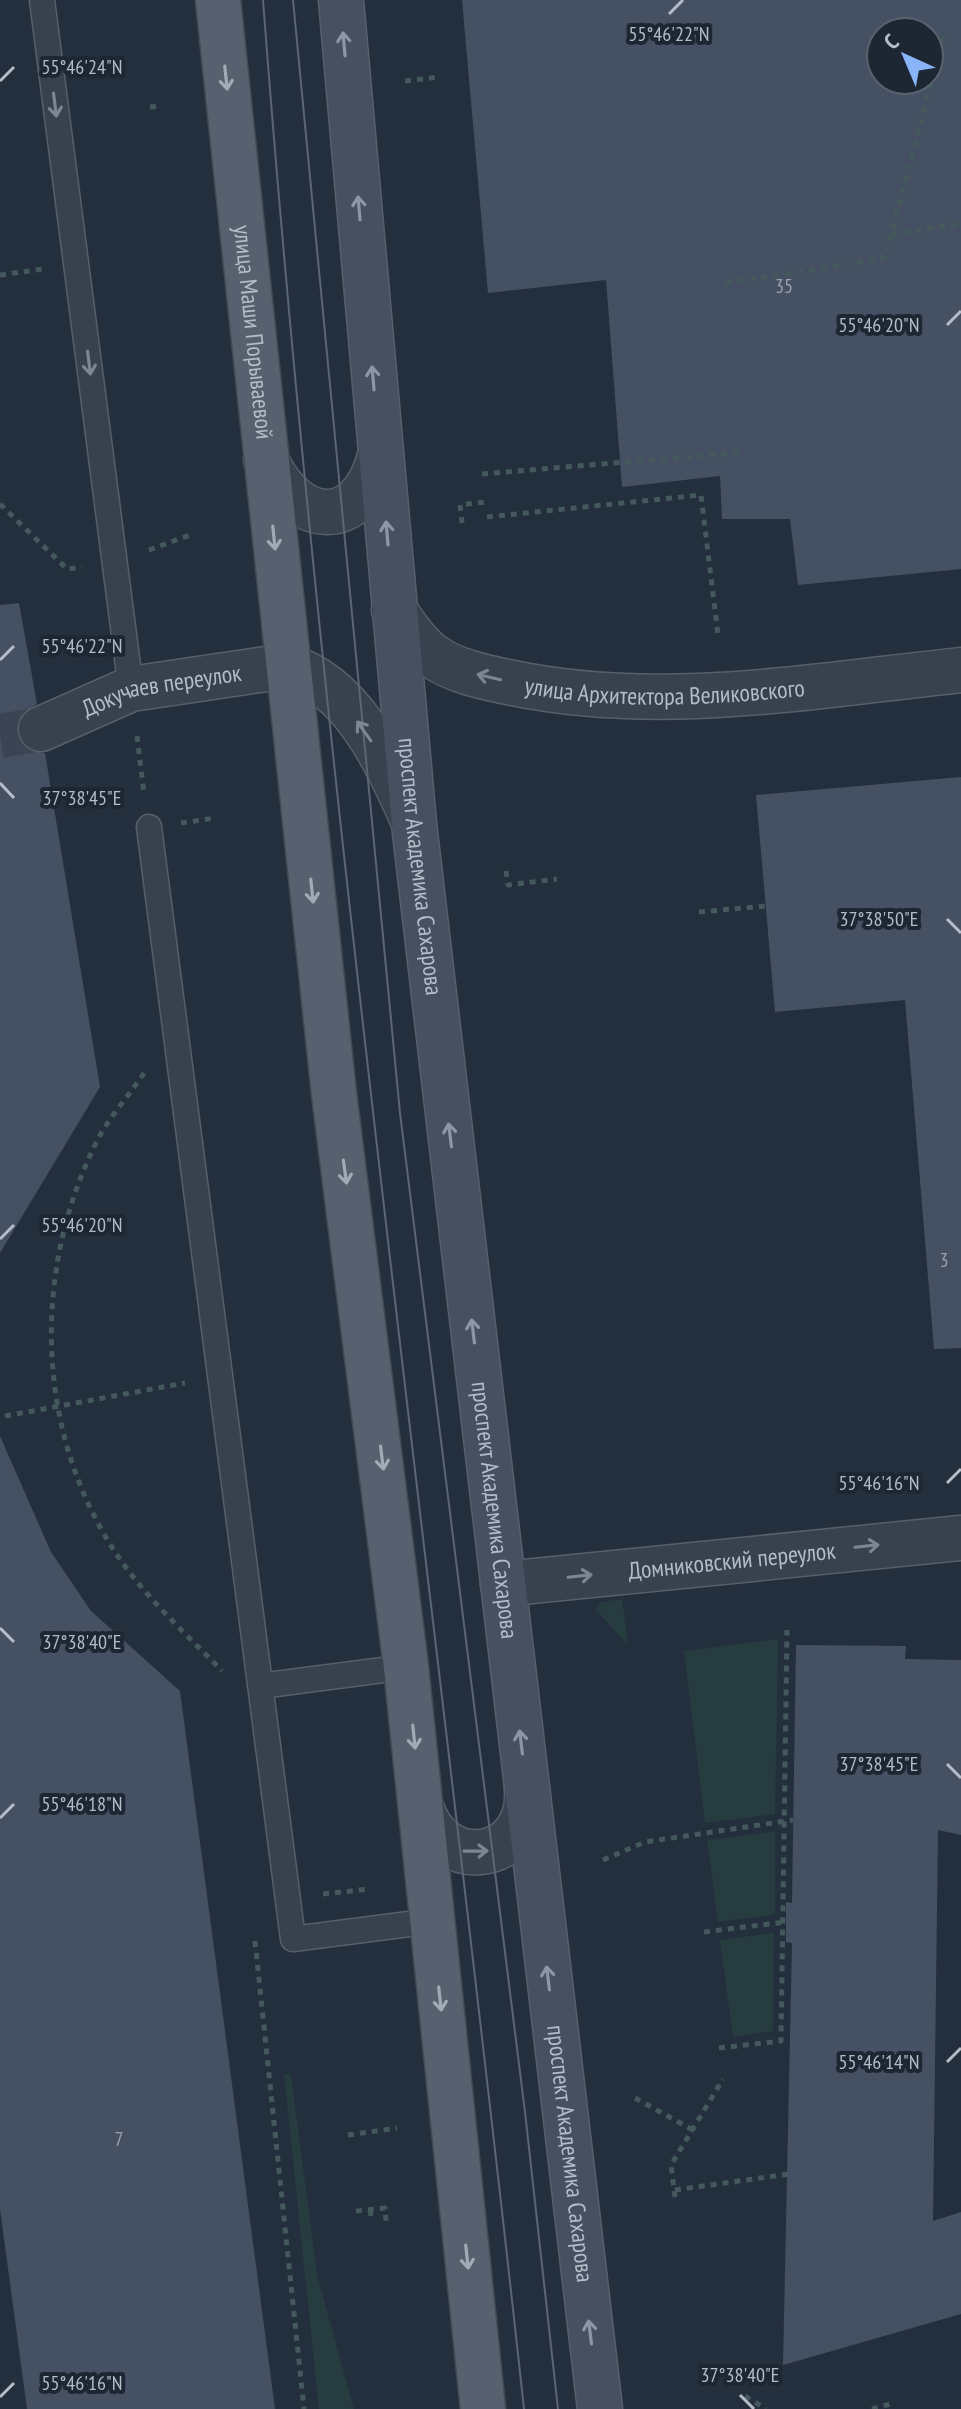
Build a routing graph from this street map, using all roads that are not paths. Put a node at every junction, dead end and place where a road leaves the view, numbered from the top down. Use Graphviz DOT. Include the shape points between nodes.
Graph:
graph roads {
  1 [pos="42,0"];
  2 [pos="218,0"];
  3 [pos="341,0"];
  4 [pos="380,456"];
  5 [pos="266,460"];
  6 [pos="394,610"];
  7 [pos="287,666"];
  8 [pos="961,670"];
  9 [pos="131,689"];
  10 [pos="41,729"];
  11 [pos="414,824"];
  12 [pos="149,827"];
  13 [pos="961,1538"];
  14 [pos="503,1584"];
  15 [pos="406,1667"];
  16 [pos="260,1686"];
  17 [pos="527,1789"];
  18 [pos="421,1807"];
  19 [pos="432,1921"];
  20 [pos="483,2409"];
  21 [pos="600,2409"];
  1 -- 9 [label="lane, one-way"];
  2 -- 5 [label="main road, улица Маши Порываевой, one-way"];
  4 -- 3 [label="main road, one-way"];
  4 -- 5 [label="street" via="368,488 342,508 326,511 294,502"];
  6 -- 4 [label="main road, one-way"];
  5 -- 7 [label="main road, улица Маши Порываевой, one-way"];
  8 -- 6 [label="street, улица Архитектора Великовского, one-way" via="677,699 543,689 477,675 435,658"];
  6 -- 11 [label="main road, проспект Академика Сахарова"];
  7 -- 9 [label="street, Докучаев переулок"];
  11 -- 7 [label="street, one-way" via="392,772 346,707 312,673"];
  7 -- 15 [label="main road, one-way"];
  9 -- 10 [label="street, Докучаев переулок"];
  14 -- 11 [label="main road, проспект Академика Сахарова, one-way"];
  12 -- 16 [label="lane"];
  14 -- 13 [label="street, Домниковский переулок, one-way"];
  17 -- 14 [label="main road, проспект Академика Сахарова, one-way"];
  15 -- 16 [label="lane"];
  15 -- 18 [label="main road, one-way"];
  16 -- 19 [label="lane" via="293,1939"];
  18 -- 17 [label="street, one-way" via="445,1844 459,1851 483,1851 517,1832 528,1805"];
  21 -- 17 [label="main road, проспект Академика Сахарова, one-way"];
  18 -- 19 [label="main road"];
  19 -- 20 [label="main road, one-way"];
}
